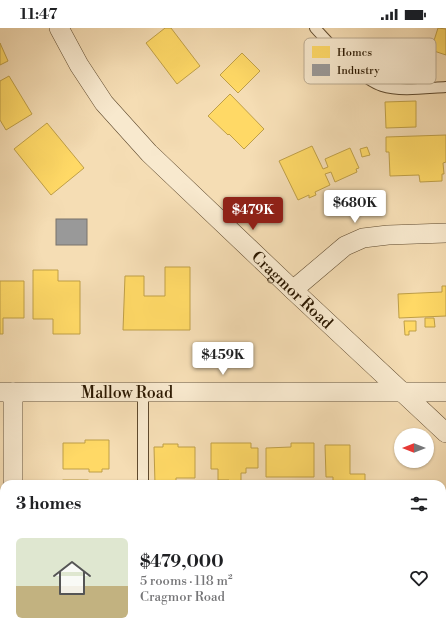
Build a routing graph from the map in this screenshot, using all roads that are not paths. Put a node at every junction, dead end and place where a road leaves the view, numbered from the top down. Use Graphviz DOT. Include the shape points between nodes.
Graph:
graph roads {
  1 [pos="59,28"];
  2 [pos="315,28"];
  3 [pos="325,38"];
  4 [pos="378,84"];
  5 [pos="446,87"];
  6 [pos="446,233"];
  7 [pos="293,290"];
  8 [pos="7,392"];
  9 [pos="143,392"];
  10 [pos="403,392"];
  11 [pos="446,392"];
  12 [pos="446,433"];
  13 [pos="13,480"];
  14 [pos="143,480"];
  1 -- 7 [label="street, Cragmor Road" via="79,65 104,102 149,154"];
  2 -- 3 [label="lane"];
  4 -- 5 [label="lane" via="397,89"];
  6 -- 7 [label="street" via="363,238 345,246"];
  7 -- 10 [label="street, Cragmor Road"];
  8 -- 9 [label="street, Mallow Road"];
  8 -- 13 [label="street"];
  9 -- 10 [label="street, Mallow Road"];
  9 -- 14 [label="lane"];
  10 -- 11 [label="street, Mallow Road"];
  10 -- 12 [label="street, Cragmor Road"];
}
